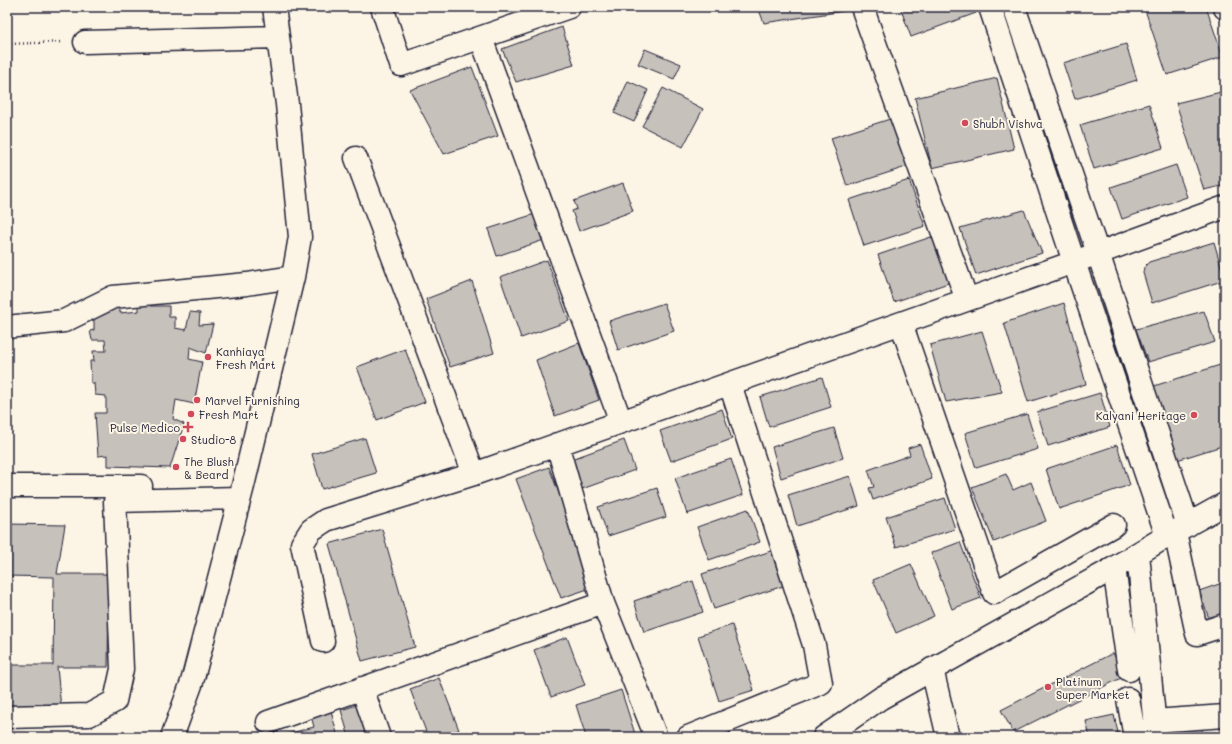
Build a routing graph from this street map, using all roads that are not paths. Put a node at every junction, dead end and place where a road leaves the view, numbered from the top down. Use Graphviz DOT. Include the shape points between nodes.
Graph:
graph roads {
  1 [pos="274,7"];
  2 [pos="382,7"];
  3 [pos="570,7"];
  4 [pos="862,7"];
  5 [pos="990,7"];
  6 [pos="1014,7"];
  7 [pos="277,37"];
  8 [pos="481,38"];
  9 [pos="85,42"];
  10 [pos="356,158"];
  11 [pos="1225,207"];
  12 [pos="1098,253"];
  13 [pos="1074,262"];
  14 [pos="293,276"];
  15 [pos="967,300"];
  16 [pos="901,323"];
  17 [pos="7,327"];
  18 [pos="730,384"];
  19 [pos="621,422"];
  20 [pos="558,444"];
  21 [pos="474,474"];
  22 [pos="7,486"];
  23 [pos="241,492"];
  24 [pos="1225,504"];
  25 [pos="1114,525"];
  26 [pos="1177,531"];
  27 [pos="1138,554"];
  28 [pos="1114,568"];
  29 [pos="604,603"];
  30 [pos="1225,625"];
  31 [pos="323,641"];
  32 [pos="932,669"];
  33 [pos="1129,670"];
  34 [pos="362,688"];
  35 [pos="1128,699"];
  36 [pos="1225,716"];
  37 [pos="7,717"];
  38 [pos="268,722"];
  39 [pos="1155,729"];
  40 [pos="172,737"];
  41 [pos="379,737"];
  42 [pos="656,737"];
  43 [pos="688,737"];
  44 [pos="824,737"];
  45 [pos="948,737"];
  46 [pos="1135,737"];
  1 -- 7 [label="street"];
  2 -- 8 [label="street" via="401,65"];
  3 -- 8 [label="street"];
  4 -- 15 [label="street"];
  5 -- 13 [label="street"];
  6 -- 12 [label="street"];
  7 -- 9 [label="street"];
  7 -- 14 [label="street" via="287,104 300,237"];
  8 -- 19 [label="street"];
  10 -- 21 [label="street"];
  11 -- 12 [label="street"];
  12 -- 13 [label="street"];
  12 -- 26 [label="street"];
  13 -- 15 [label="street"];
  13 -- 26 [label="street"];
  14 -- 17 [label="street" via="247,284 113,297 64,321"];
  14 -- 23 [label="street"];
  15 -- 16 [label="street"];
  16 -- 18 [label="street"];
  16 -- 25 [label="street" via="994,593"];
  18 -- 19 [label="street"];
  18 -- 43 [label="street" via="814,645 821,683"];
  19 -- 20 [label="street"];
  20 -- 21 [label="street"];
  20 -- 29 [label="street"];
  21 -- 31 [label="street" via="326,520 311,530 302,544"];
  22 -- 23 [label="street"];
  23 -- 37 [label="street" via="115,501 122,669 115,700 89,715"];
  23 -- 40 [label="street" via="192,682"];
  24 -- 26 [label="street"];
  26 -- 27 [label="street"];
  26 -- 30 [label="street" via="1197,634"];
  27 -- 28 [label="street"];
  27 -- 39 [label="street"];
  28 -- 32 [label="street"];
  28 -- 33 [label="street"];
  29 -- 34 [label="street"];
  29 -- 42 [label="street"];
  32 -- 44 [label="street" via="881,698"];
  32 -- 45 [label="street"];
  34 -- 38 [label="street"];
  34 -- 41 [label="street"];
  35 -- 46 [label="street"];
  36 -- 39 [label="street"];
}
